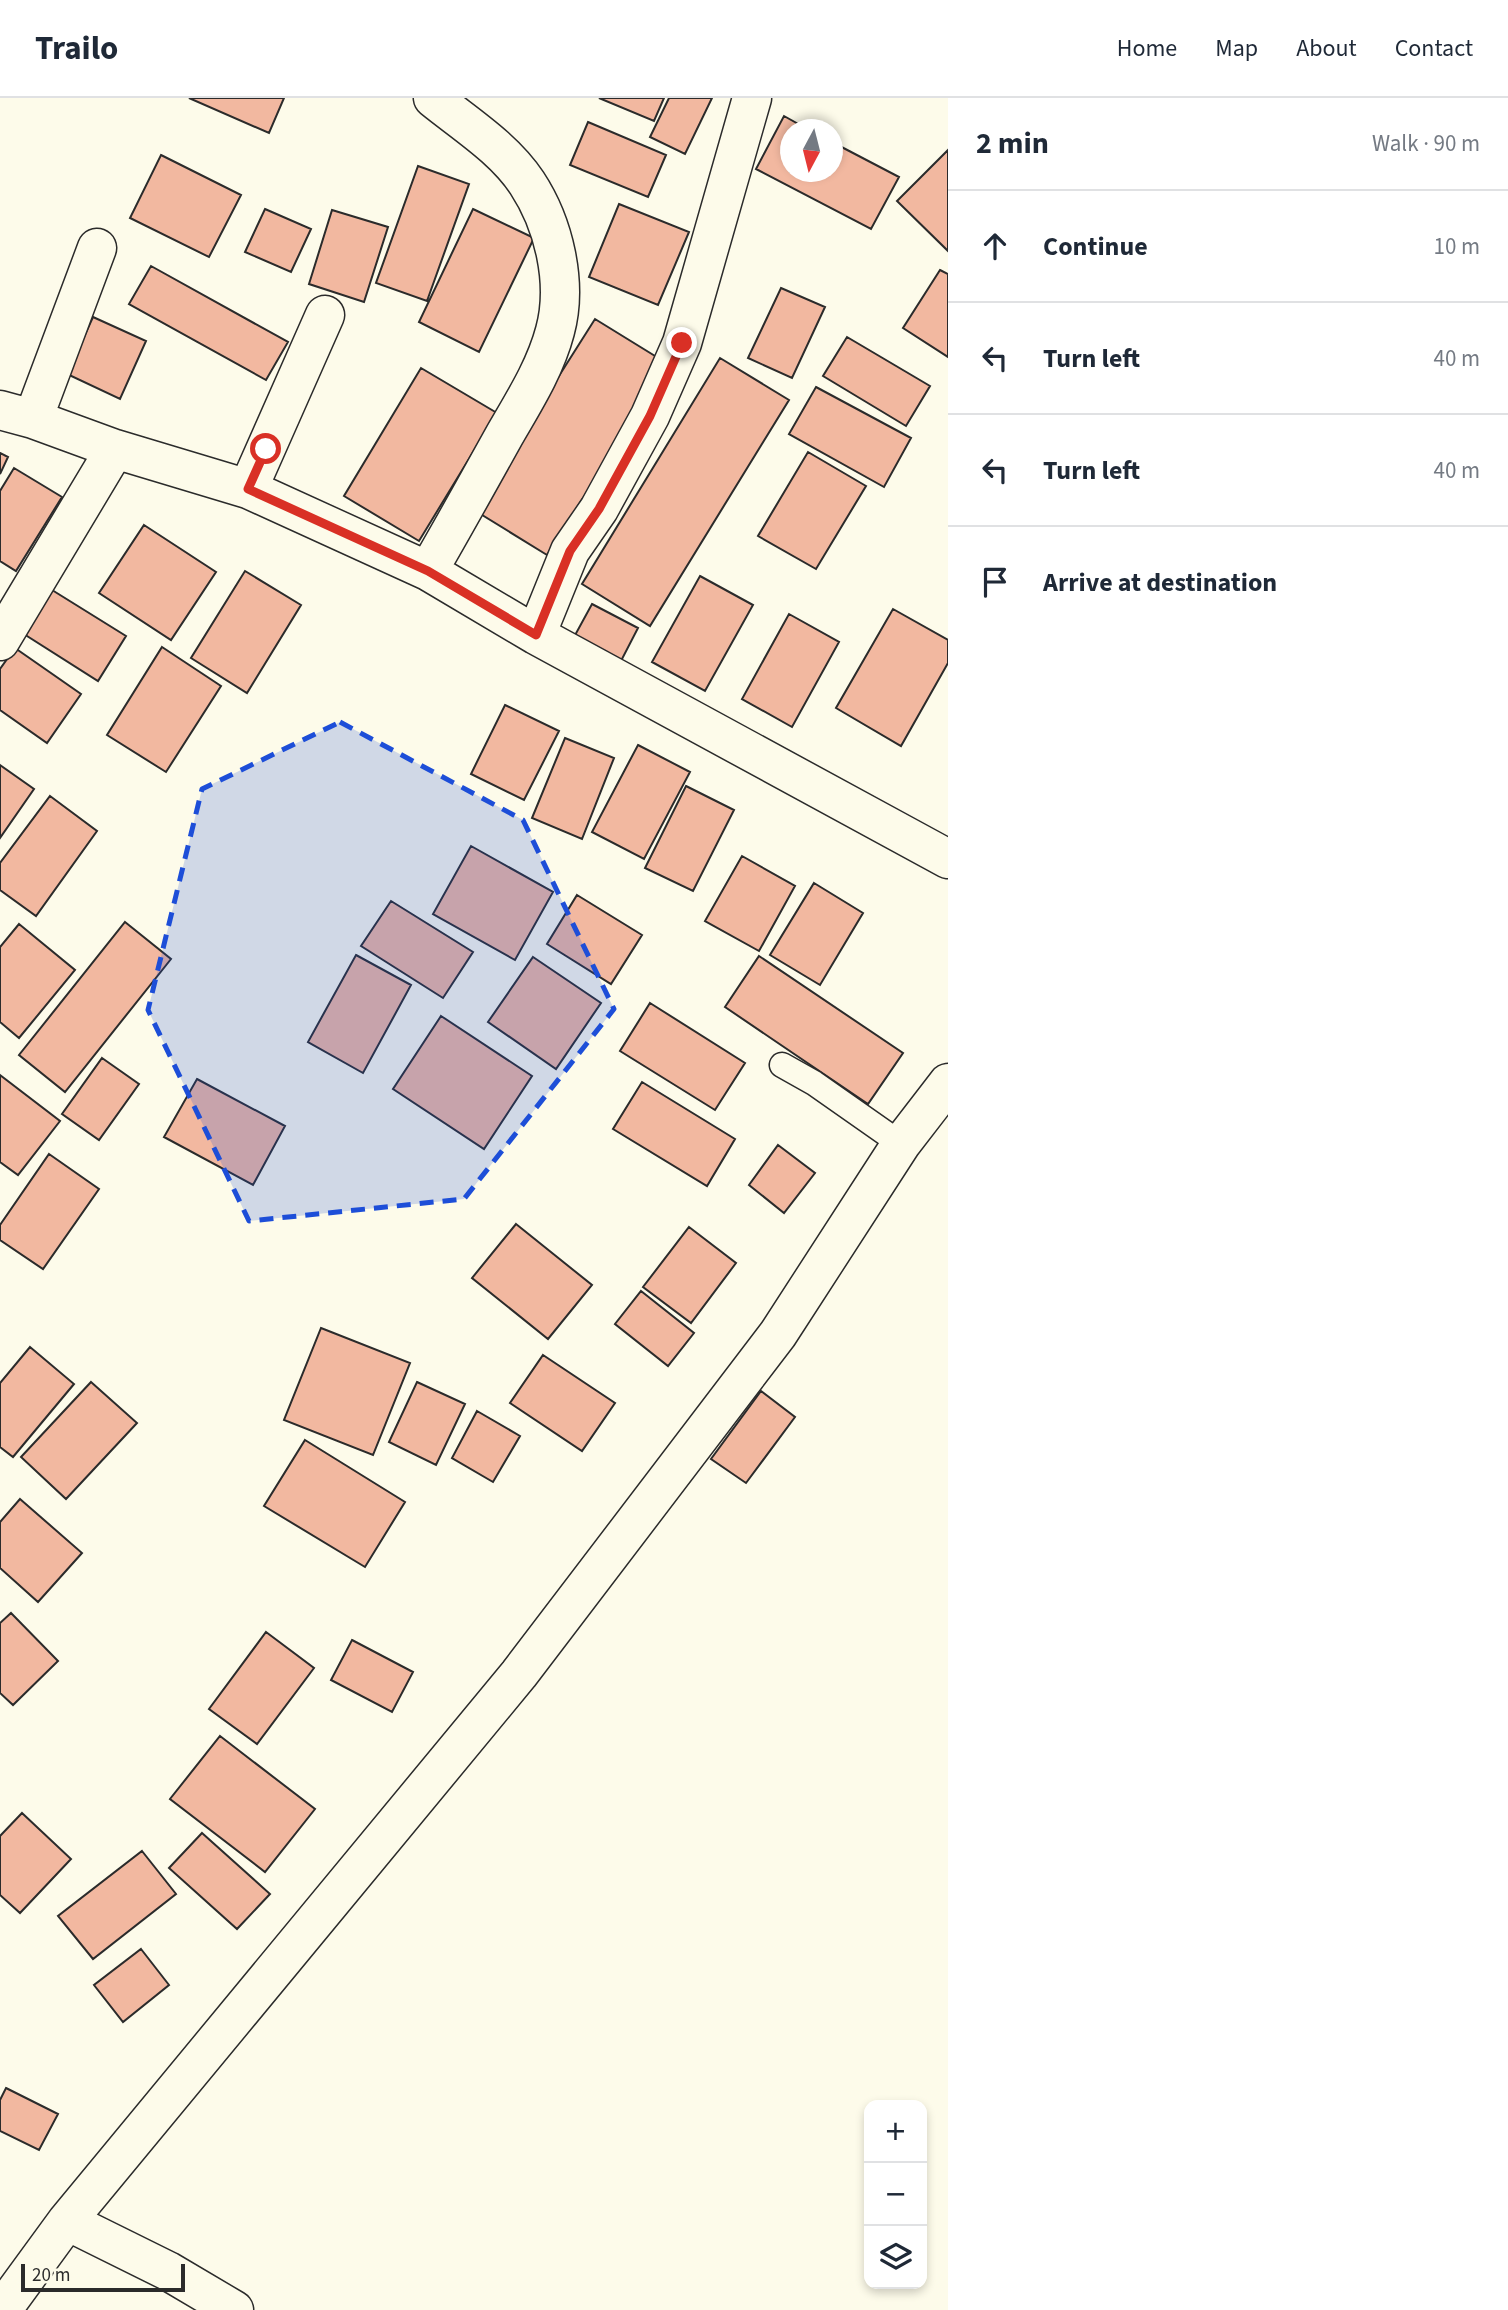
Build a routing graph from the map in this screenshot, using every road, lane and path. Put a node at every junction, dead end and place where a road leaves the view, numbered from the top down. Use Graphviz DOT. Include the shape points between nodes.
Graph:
graph roads {
  1 [pos="433,98"];
  2 [pos="752,98"];
  3 [pos="97,248"];
  4 [pos="325,314"];
  5 [pos="17,414"];
  6 [pos="115,449"];
  7 [pos="248,489"];
  8 [pos="428,571"];
  9 [pos="536,635"];
  10 [pos="0,641"];
  11 [pos="948,859"];
  12 [pos="782,1065"];
  13 [pos="948,1083"];
  14 [pos="901,1144"];
  15 [pos="67,2221"];
  16 [pos="2,2310"];
  17 [pos="234,2310"];
  1 -- 8 [label="street" via="508,159 528,184 557,256 559,294 556,330 534,383"];
  2 -- 9 [label="street" via="682,343 650,416 599,509 570,551"];
  3 -- 5 [label="street"];
  4 -- 7 [label="street"];
  5 -- 6 [label="street"];
  6 -- 7 [label="street"];
  6 -- 10 [label="street"];
  7 -- 8 [label="street"];
  8 -- 9 [label="street"];
  9 -- 11 [label="street"];
  12 -- 14 [label="lane"];
  13 -- 14 [label="street"];
  14 -- 15 [label="street" via="778,1334 519,1674"];
  15 -- 16 [label="street"];
  15 -- 17 [label="street"];
}
